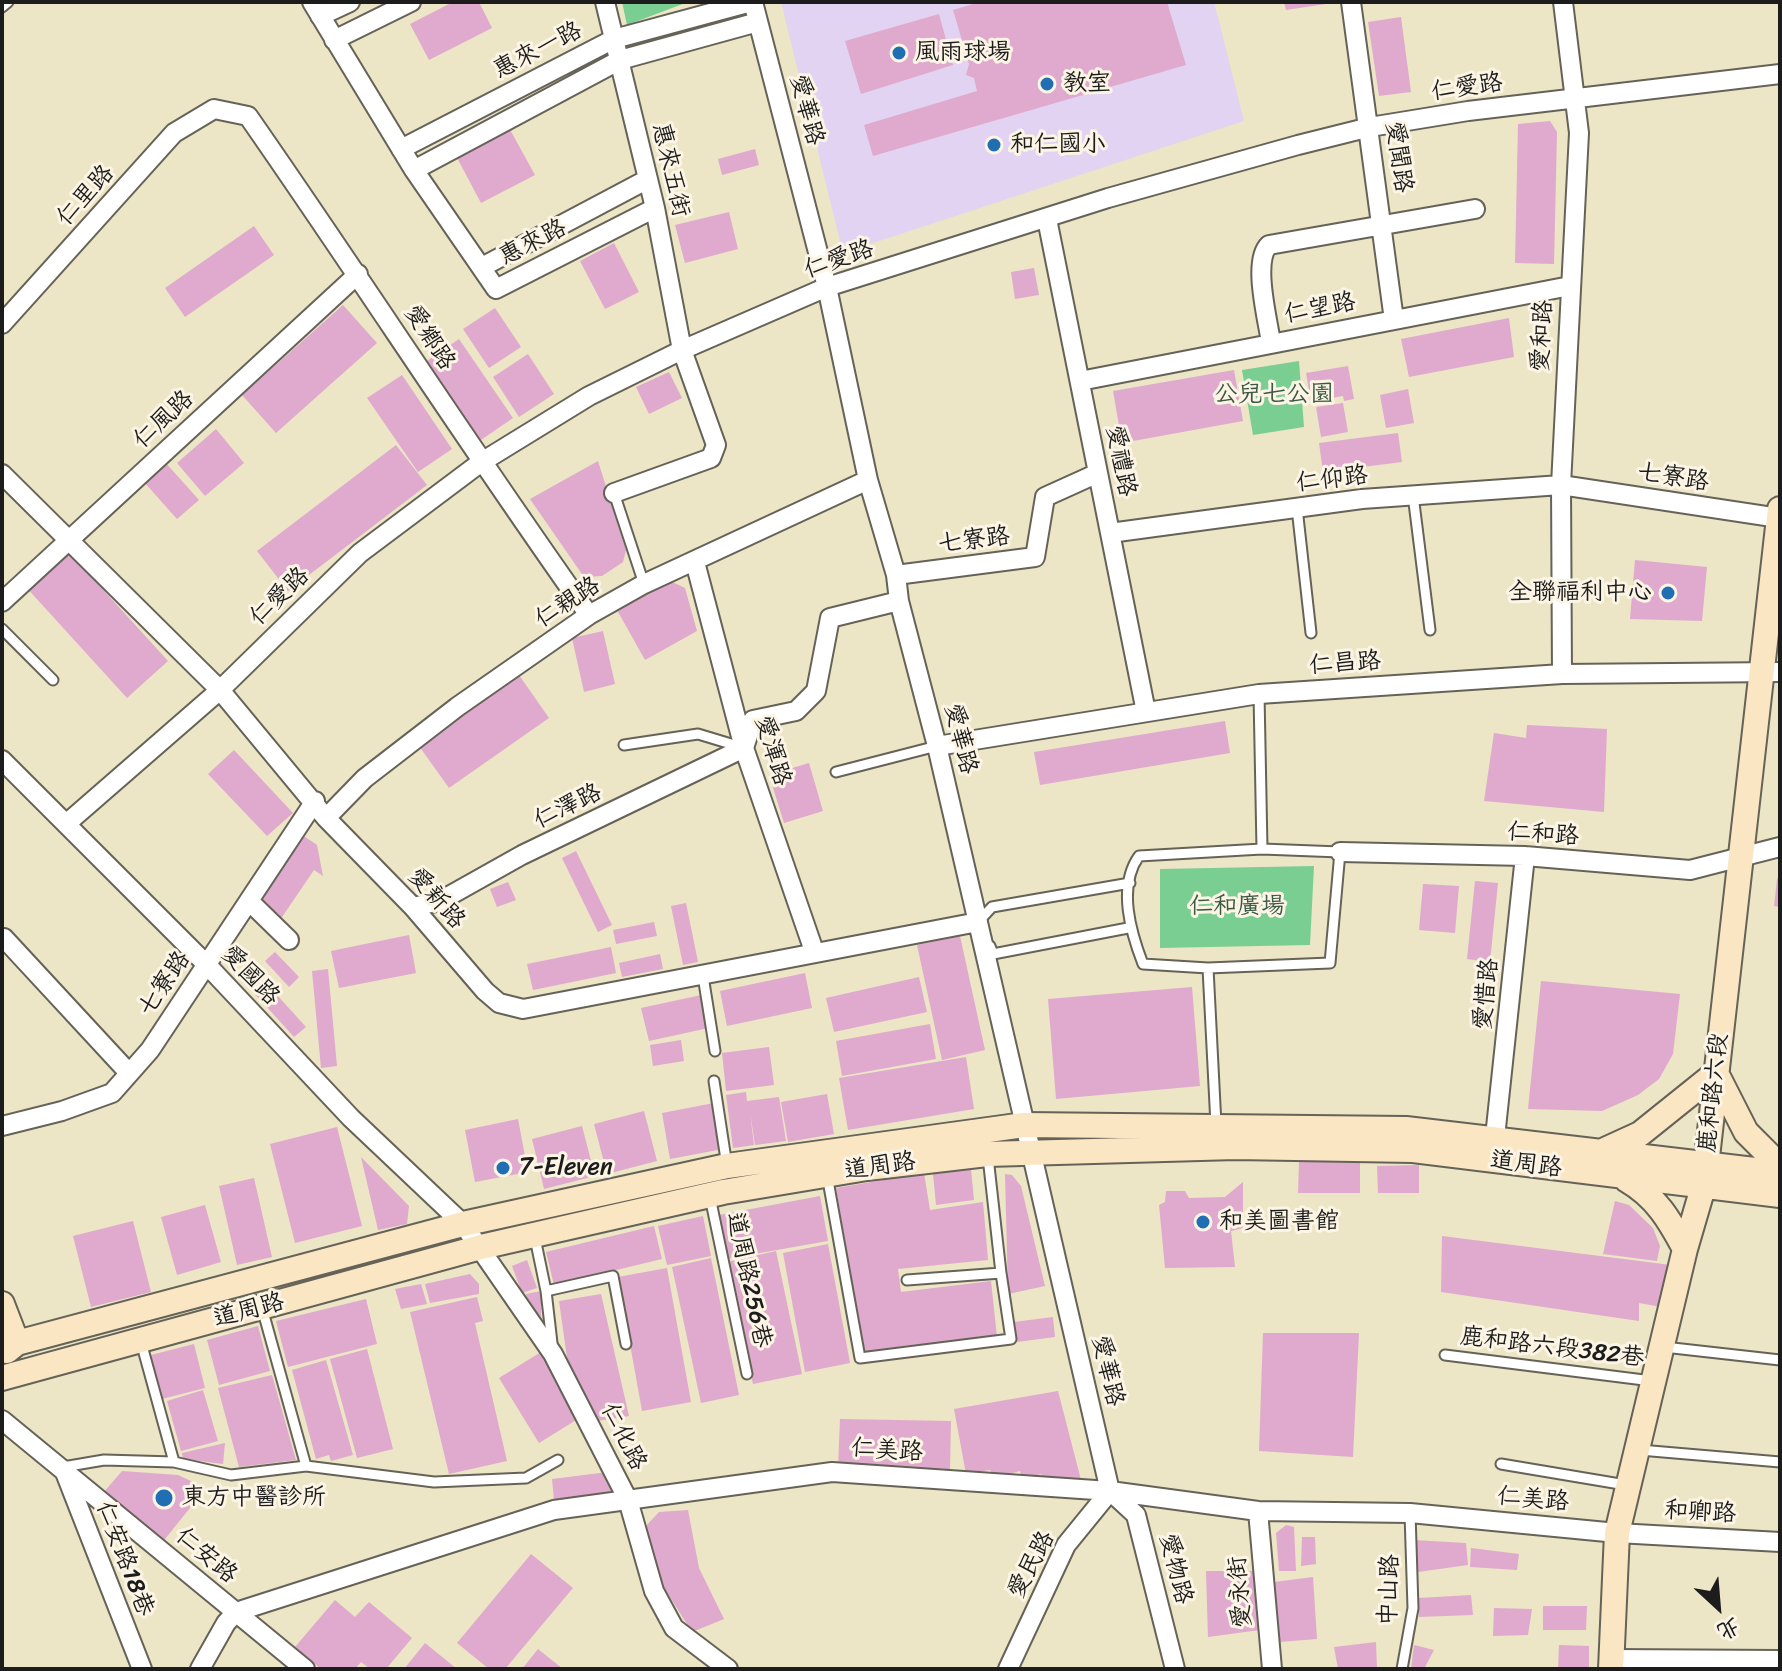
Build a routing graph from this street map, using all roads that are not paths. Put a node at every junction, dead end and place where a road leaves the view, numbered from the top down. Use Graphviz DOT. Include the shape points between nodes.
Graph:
graph roads {
  1 [pos="8,2"];
  2 [pos="350,2"];
  3 [pos="411,2"];
  4 [pos="605,2"];
  5 [pos="752,2"];
  6 [pos="1351,2"];
  7 [pos="1563,2"];
  8 [pos="2,7"];
  9 [pos="316,9"];
  10 [pos="758,22"];
  11 [pos="614,39"];
  12 [pos="334,40"];
  13 [pos="620,60"];
  14 [pos="1780,74"];
  15 [pos="1574,99"];
  16 [pos="214,109"];
  17 [pos="1370,127"];
  18 [pos="401,149"];
  19 [pos="414,170"];
  20 [pos="648,179"];
  21 [pos="655,208"];
  22 [pos="1475,209"];
  23 [pos="1047,219"];
  24 [pos="1383,225"];
  25 [pos="482,267"];
  26 [pos="358,274"];
  27 [pos="1570,286"];
  28 [pos="827,287"];
  29 [pos="1394,320"];
  30 [pos="2,324"];
  31 [pos="1271,343"];
  32 [pos="682,350"];
  33 [pos="1080,381"];
  34 [pos="480,463"];
  35 [pos="1098,473"];
  36 [pos="2,474"];
  37 [pos="868,480"];
  38 [pos="1561,485"];
  39 [pos="614,493"];
  40 [pos="1413,495"];
  41 [pos="1297,508"];
  42 [pos="1779,513"];
  43 [pos="1110,533"];
  44 [pos="70,539"];
  45 [pos="695,562"];
  46 [pos="896,575"];
  47 [pos="644,584"];
  48 [pos="1775,593"];
  49 [pos="899,601"];
  50 [pos="2,602"];
  51 [pos="589,615"];
  52 [pos="2,629"];
  53 [pos="1430,630"];
  54 [pos="1311,633"];
  55 [pos="1770,672"];
  56 [pos="1562,674"];
  57 [pos="53,680"];
  58 [pos="220,690"];
  59 [pos="1259,694"];
  60 [pos="1146,712"];
  61 [pos="624,745"];
  62 [pos="937,746"];
  63 [pos="744,748"];
  64 [pos="2,760"];
  65 [pos="836,772"];
  66 [pos="315,801"];
  67 [pos="326,818"];
  68 [pos="66,824"];
  69 [pos="1780,847"];
  70 [pos="1262,849"];
  71 [pos="1340,852"];
  72 [pos="1525,856"];
  73 [pos="1741,858"];
  74 [pos="1130,883"];
  75 [pos="249,901"];
  76 [pos="413,907"];
  77 [pos="978,922"];
  78 [pos="1128,928"];
  79 [pos="4,938"];
  80 [pos="289,940"];
  81 [pos="814,951"];
  82 [pos="207,965"];
  83 [pos="1208,968"];
  84 [pos="703,976"];
  85 [pos="715,1051"];
  86 [pos="129,1073"];
  87 [pos="1716,1073"];
  88 [pos="714,1081"];
  89 [pos="1024,1125"];
  90 [pos="2,1126"];
  91 [pos="1216,1126"];
  92 [pos="1495,1137"];
  93 [pos="1604,1150"];
  94 [pos="1031,1152"];
  95 [pos="987,1154"];
  96 [pos="727,1166"];
  97 [pos="1780,1166"];
  98 [pos="1780,1173"];
  99 [pos="1706,1174"];
  100 [pos="827,1175"];
  101 [pos="1621,1177"];
  102 [pos="710,1195"];
  103 [pos="1780,1195"];
  104 [pos="463,1224"];
  105 [pos="534,1235"];
  106 [pos="481,1247"];
  107 [pos="1685,1249"];
  108 [pos="1001,1273"];
  109 [pos="907,1280"];
  110 [pos="546,1291"];
  111 [pos="2,1304"];
  112 [pos="262,1307"];
  113 [pos="140,1341"];
  114 [pos="626,1344"];
  115 [pos="1662,1347"];
  116 [pos="7,1349"];
  117 [pos="553,1354"];
  118 [pos="1445,1355"];
  119 [pos="1780,1360"];
  120 [pos="747,1374"];
  121 [pos="2,1378"];
  122 [pos="1654,1381"];
  123 [pos="2,1420"];
  124 [pos="1638,1449"];
  125 [pos="558,1460"];
  126 [pos="174,1462"];
  127 [pos="1780,1462"];
  128 [pos="1501,1464"];
  129 [pos="306,1466"];
  130 [pos="63,1467"];
  131 [pos="1629,1485"];
  132 [pos="1110,1491"];
  133 [pos="628,1500"];
  134 [pos="1258,1511"];
  135 [pos="1410,1513"];
  136 [pos="1617,1533"];
  137 [pos="1780,1542"];
  138 [pos="236,1612"];
  139 [pos="1780,1660"];
  140 [pos="1612,1664"];
  141 [pos="142,1669"];
  142 [pos="200,1669"];
  143 [pos="305,1669"];
  144 [pos="728,1669"];
  145 [pos="1008,1669"];
  146 [pos="1175,1669"];
  147 [pos="1272,1669"];
  148 [pos="1402,1669"];
  1 -- 8 [label="lane"];
  2 -- 9 [label="street"];
  3 -- 12 [label="street"];
  4 -- 11 [label="street, 惠來五街"];
  5 -- 10 [label="street, 愛華路"];
  5 -- 11 [label="street, 惠來一路"];
  6 -- 17 [label="street, 愛聞路"];
  7 -- 15 [label="street, 愛和路"];
  9 -- 12 [label="street"];
  10 -- 13 [label="street, 惠來一路"];
  10 -- 28 [label="street, 愛華路"];
  11 -- 13 [label="street, 惠來五街"];
  11 -- 18 [label="street, 惠來一路"];
  12 -- 18 [label="street"];
  13 -- 19 [label="street, 惠來一路"];
  13 -- 20 [label="street, 惠來五街"];
  14 -- 15 [label="street, 仁愛路"];
  15 -- 17 [label="street, 仁愛路"];
  15 -- 27 [label="street, 愛和路" via="1578,180"];
  16 -- 26 [label="street, 愛鄉路" via="248,116"];
  16 -- 30 [label="street, 仁里路" via="174,133"];
  17 -- 23 [label="street, 仁愛路"];
  17 -- 24 [label="street, 愛聞路"];
  18 -- 19 [label="street"];
  19 -- 25 [label="street"];
  20 -- 21 [label="street, 惠來五街"];
  20 -- 25 [label="street, 惠來路"];
  21 -- 25 [label="street, 惠來路" via="496,289"];
  21 -- 32 [label="street, 惠來五街"];
  22 -- 24 [label="street"];
  23 -- 28 [label="street, 仁愛路"];
  23 -- 33 [label="street, 愛禮路"];
  24 -- 29 [label="street, 愛聞路"];
  24 -- 31 [label="street" via="1269,245 1262,251"];
  26 -- 34 [label="street, 愛鄉路"];
  26 -- 44 [label="street, 仁風路"];
  27 -- 29 [label="street, 仁望路"];
  27 -- 38 [label="street, 愛和路"];
  28 -- 32 [label="street, 仁愛路"];
  28 -- 37 [label="street, 愛華路"];
  29 -- 31 [label="street, 仁望路"];
  31 -- 33 [label="street, 仁望路"];
  32 -- 34 [label="street, 仁愛路" via="589,396"];
  32 -- 39 [label="street, 惠來五街" via="716,452"];
  33 -- 35 [label="street, 愛禮路"];
  34 -- 51 [label="street, 愛鄉路"];
  34 -- 58 [label="street, 仁愛路" via="360,553"];
  35 -- 43 [label="street, 愛禮路"];
  35 -- 46 [label="street, 七寮路" via="1045,497 1035,557"];
  36 -- 44 [label="street, 愛新路"];
  37 -- 45 [label="street, 仁親路"];
  37 -- 46 [label="street, 愛華路"];
  38 -- 40 [label="street, 仁仰路"];
  38 -- 42 [label="street, 七寮路"];
  38 -- 56 [label="street, 愛和路"];
  39 -- 47 [label="lane"];
  40 -- 41 [label="street, 仁仰路"];
  40 -- 53 [label="lane"];
  41 -- 43 [label="street, 仁仰路"];
  41 -- 54 [label="lane"];
  42 -- 48 [label="main road, 鹿和路六段"];
  43 -- 60 [label="street, 愛禮路"];
  44 -- 50 [label="street, 仁風路"];
  44 -- 58 [label="street, 愛新路"];
  45 -- 47 [label="street, 仁親路"];
  45 -- 63 [label="street, 愛渾路"];
  46 -- 49 [label="street, 愛華路"];
  47 -- 51 [label="street, 仁親路"];
  48 -- 55 [label="main road, 鹿和路六段"];
  49 -- 62 [label="street, 愛華路"];
  49 -- 63 [label="street" via="830,618 816,691 796,711 753,720"];
  51 -- 67 [label="street, 仁親路" via="365,778"];
  52 -- 57 [label="lane"];
  55 -- 56 [label="street, 仁昌路"];
  55 -- 73 [label="main road, 鹿和路六段"];
  56 -- 59 [label="street, 仁昌路"];
  58 -- 66 [label="street, 愛新路"];
  58 -- 68 [label="street, 仁愛路"];
  59 -- 60 [label="street, 仁昌路"];
  59 -- 70 [label="lane"];
  60 -- 62 [label="street, 仁昌路"];
  61 -- 63 [label="lane" via="698,734"];
  62 -- 65 [label="lane"];
  62 -- 77 [label="street, 愛華路"];
  63 -- 76 [label="street, 仁澤路" via="522,855 440,901"];
  63 -- 81 [label="street, 愛渾路"];
  64 -- 68 [label="street, 愛國路"];
  66 -- 67 [label="street, 愛新路"];
  66 -- 75 [label="street, 七寮路"];
  67 -- 76 [label="street, 愛新路"];
  68 -- 82 [label="street, 愛國路"];
  69 -- 73 [label="street, 仁和路"];
  70 -- 71 [label="lane"];
  70 -- 74 [label="lane" via="1139,856"];
  71 -- 72 [label="street, 仁和路"];
  71 -- 83 [label="lane" via="1330,963"];
  72 -- 73 [label="street, 仁和路" via="1690,870"];
  72 -- 92 [label="street, 愛惜路"];
  73 -- 87 [label="main road, 鹿和路六段"];
  74 -- 77 [label="lane" via="992,907"];
  74 -- 78 [label="lane"];
  75 -- 80 [label="street"];
  75 -- 82 [label="street, 七寮路"];
  76 -- 84 [label="street, 愛新路" via="499,1003 523,1009"];
  77 -- 78 [label="lane" via="993,954"];
  77 -- 81 [label="street, 愛新路"];
  77 -- 89 [label="street, 愛華路"];
  78 -- 83 [label="lane" via="1143,964"];
  79 -- 86 [label="street"];
  81 -- 84 [label="street, 愛新路"];
  82 -- 86 [label="street, 七寮路"];
  82 -- 104 [label="street, 愛國路" via="351,1118"];
  83 -- 91 [label="lane"];
  84 -- 85 [label="lane"];
  86 -- 90 [label="street, 七寮路" via="112,1093"];
  87 -- 93 [label="main road" via="1640,1134"];
  87 -- 97 [label="main road" via="1746,1132"];
  87 -- 99 [label="main road, 鹿和路六段"];
  88 -- 96 [label="lane"];
  89 -- 91 [label="main road, 道周路"];
  89 -- 94 [label="street, 愛華路"];
  89 -- 96 [label="main road, 道周路"];
  91 -- 92 [label="main road, 道周路" via="1406,1129"];
  92 -- 93 [label="main road, 道周路"];
  93 -- 99 [label="main road, 道周路"];
  94 -- 95 [label="main road, 道周路"];
  94 -- 101 [label="main road, 道周路" via="1413,1150"];
  94 -- 132 [label="street, 愛華路"];
  95 -- 100 [label="main road, 道周路"];
  95 -- 108 [label="lane"];
  96 -- 104 [label="main road, 道周路"];
  98 -- 99 [label="main road, 道周路"];
  99 -- 101 [label="main road, 道周路"];
  99 -- 103 [label="main road, 道周路"];
  99 -- 107 [label="main road, 鹿和路六段"];
  100 -- 102 [label="main road, 道周路"];
  100 -- 108 [label="lane" via="860,1358 1011,1339"];
  101 -- 107 [label="main road" via="1648,1193"];
  102 -- 105 [label="main road, 道周路"];
  102 -- 120 [label="lane, 道周路256巷"];
  104 -- 106 [label="street, 仁化路"];
  104 -- 116 [label="main road, 道周路"];
  105 -- 106 [label="main road, 道周路"];
  105 -- 110 [label="lane"];
  106 -- 112 [label="main road, 道周路"];
  106 -- 117 [label="street, 仁化路"];
  107 -- 115 [label="main road, 鹿和路六段"];
  108 -- 109 [label="lane"];
  110 -- 114 [label="lane" via="613,1276"];
  110 -- 117 [label="lane"];
  111 -- 116 [label="main road"];
  112 -- 113 [label="main road, 道周路"];
  112 -- 129 [label="lane"];
  113 -- 121 [label="main road, 道周路"];
  113 -- 126 [label="lane"];
  115 -- 119 [label="lane"];
  115 -- 122 [label="main road, 鹿和路六段"];
  117 -- 133 [label="street, 仁化路"];
  118 -- 122 [label="lane, 鹿和路六段382巷"];
  122 -- 124 [label="main road, 鹿和路六段"];
  123 -- 130 [label="street, 仁安路"];
  124 -- 127 [label="lane"];
  124 -- 131 [label="main road, 鹿和路六段"];
  125 -- 129 [label="lane" via="526,1478 434,1482"];
  126 -- 129 [label="lane" via="231,1475"];
  126 -- 130 [label="lane" via="104,1460"];
  128 -- 131 [label="lane"];
  130 -- 138 [label="street, 仁安路"];
  130 -- 141 [label="street, 仁安路18巷"];
  131 -- 136 [label="main road, 鹿和路六段"];
  132 -- 133 [label="street, 仁美路" via="832,1472"];
  132 -- 134 [label="street, 仁美路"];
  132 -- 145 [label="street, 愛民路" via="1066,1545"];
  132 -- 146 [label="street, 愛物路" via="1136,1515"];
  133 -- 138 [label="street, 仁美路" via="554,1510"];
  133 -- 144 [label="street, 仁化路" via="654,1591 674,1628"];
  134 -- 135 [label="street, 仁美路"];
  134 -- 147 [label="street, 愛永街"];
  135 -- 136 [label="street, 仁美路"];
  135 -- 148 [label="lane, 中山路" via="1413,1608"];
  136 -- 137 [label="street, 和卿路"];
  136 -- 140 [label="main road, 鹿和路六段"];
  138 -- 142 [label="street"];
  138 -- 143 [label="street, 仁安路"];
  139 -- 140 [label="street"];
}
